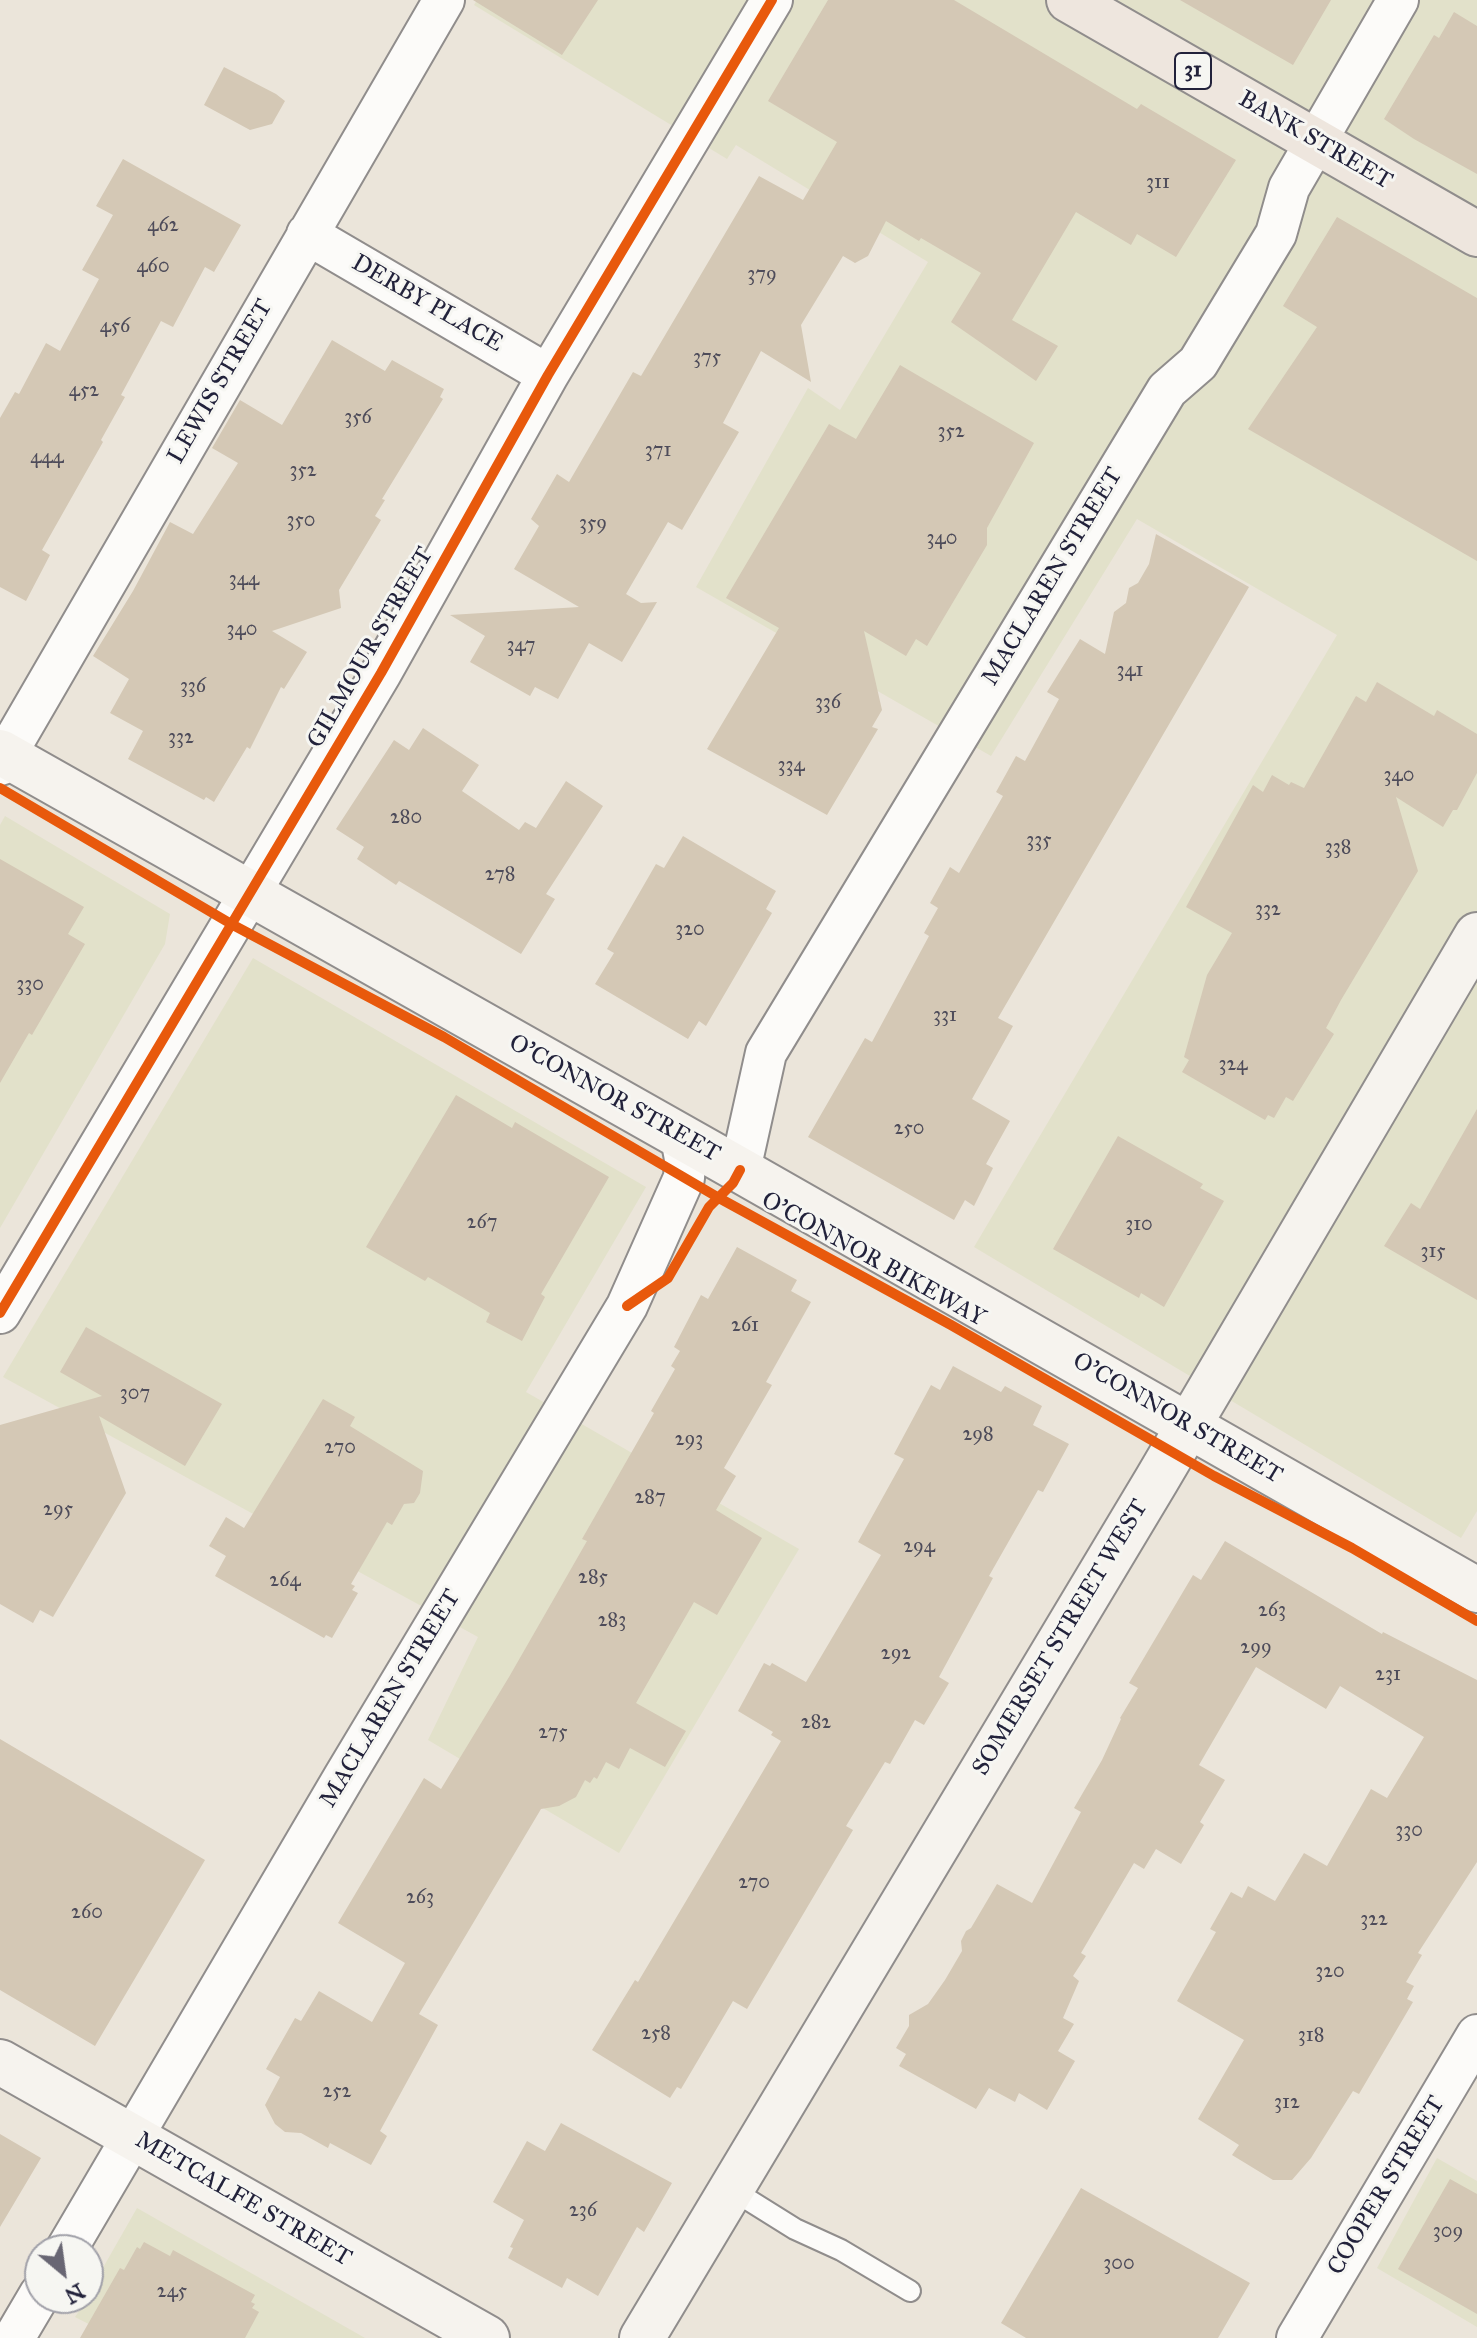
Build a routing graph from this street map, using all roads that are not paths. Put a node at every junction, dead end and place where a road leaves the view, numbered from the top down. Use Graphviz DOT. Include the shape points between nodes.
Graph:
graph roads {
  1 [pos="444,0"];
  2 [pos="772,0"];
  3 [pos="1069,0"];
  4 [pos="1398,0"];
  5 [pos="1316,143"];
  6 [pos="307,234"];
  7 [pos="1477,234"];
  8 [pos="548,375"];
  9 [pos="2,757"];
  10 [pos="251,894"];
  11 [pos="1477,935"];
  12 [pos="681,1137"];
  13 [pos="740,1170"];
  14 [pos="0,1313"];
  15 [pos="1187,1426"];
  16 [pos="1477,1590"];
  17 [pos="1477,2035"];
  18 [pos="0,2062"];
  19 [pos="132,2137"];
  20 [pos="731,2189"];
  21 [pos="75,2234"];
  22 [pos="910,2291"];
  23 [pos="28,2314"];
  24 [pos="14,2338"];
  25 [pos="487,2338"];
  26 [pos="642,2338"];
  27 [pos="1297,2338"];
  1 -- 6 [label="street, LEWIS STREET"];
  2 -- 8 [label="street, GILMOUR STREET"];
  3 -- 5 [label="main road, BANK STREET / 31"];
  4 -- 5 [label="street, MACLAREN STREET"];
  5 -- 7 [label="main road, BANK STREET / 31"];
  5 -- 13 [label="street, MACLAREN STREET" via="1289,188 1269,247 1198,363 1167,390 766,1053"];
  6 -- 8 [label="street, DERBY PLACE"];
  6 -- 9 [label="street, LEWIS STREET"];
  8 -- 10 [label="street, GILMOUR STREET"];
  9 -- 10 [label="main road, O'CONNOR STREET"];
  10 -- 12 [label="main road, O'CONNOR STREET"];
  10 -- 14 [label="street, GILMOUR STREET"];
  11 -- 15 [label="main road, SOMERSET STREET WEST"];
  12 -- 13 [label="main road, O'CONNOR STREET"];
  12 -- 19 [label="street, MACLAREN STREET" via="684,1178 627,1306"];
  13 -- 15 [label="main road, O'CONNOR STREET"];
  15 -- 16 [label="main road, O'CONNOR STREET"];
  15 -- 20 [label="main road, SOMERSET STREET WEST"];
  17 -- 27 [label="street, COOPER STREET"];
  18 -- 19 [label="main road, METCALFE STREET"];
  19 -- 21 [label="street, MACLAREN STREET"];
  19 -- 25 [label="main road, METCALFE STREET"];
  20 -- 22 [label="lane"];
  20 -- 26 [label="main road, SOMERSET STREET WEST"];
  23 -- 24 [label="street"];
}
